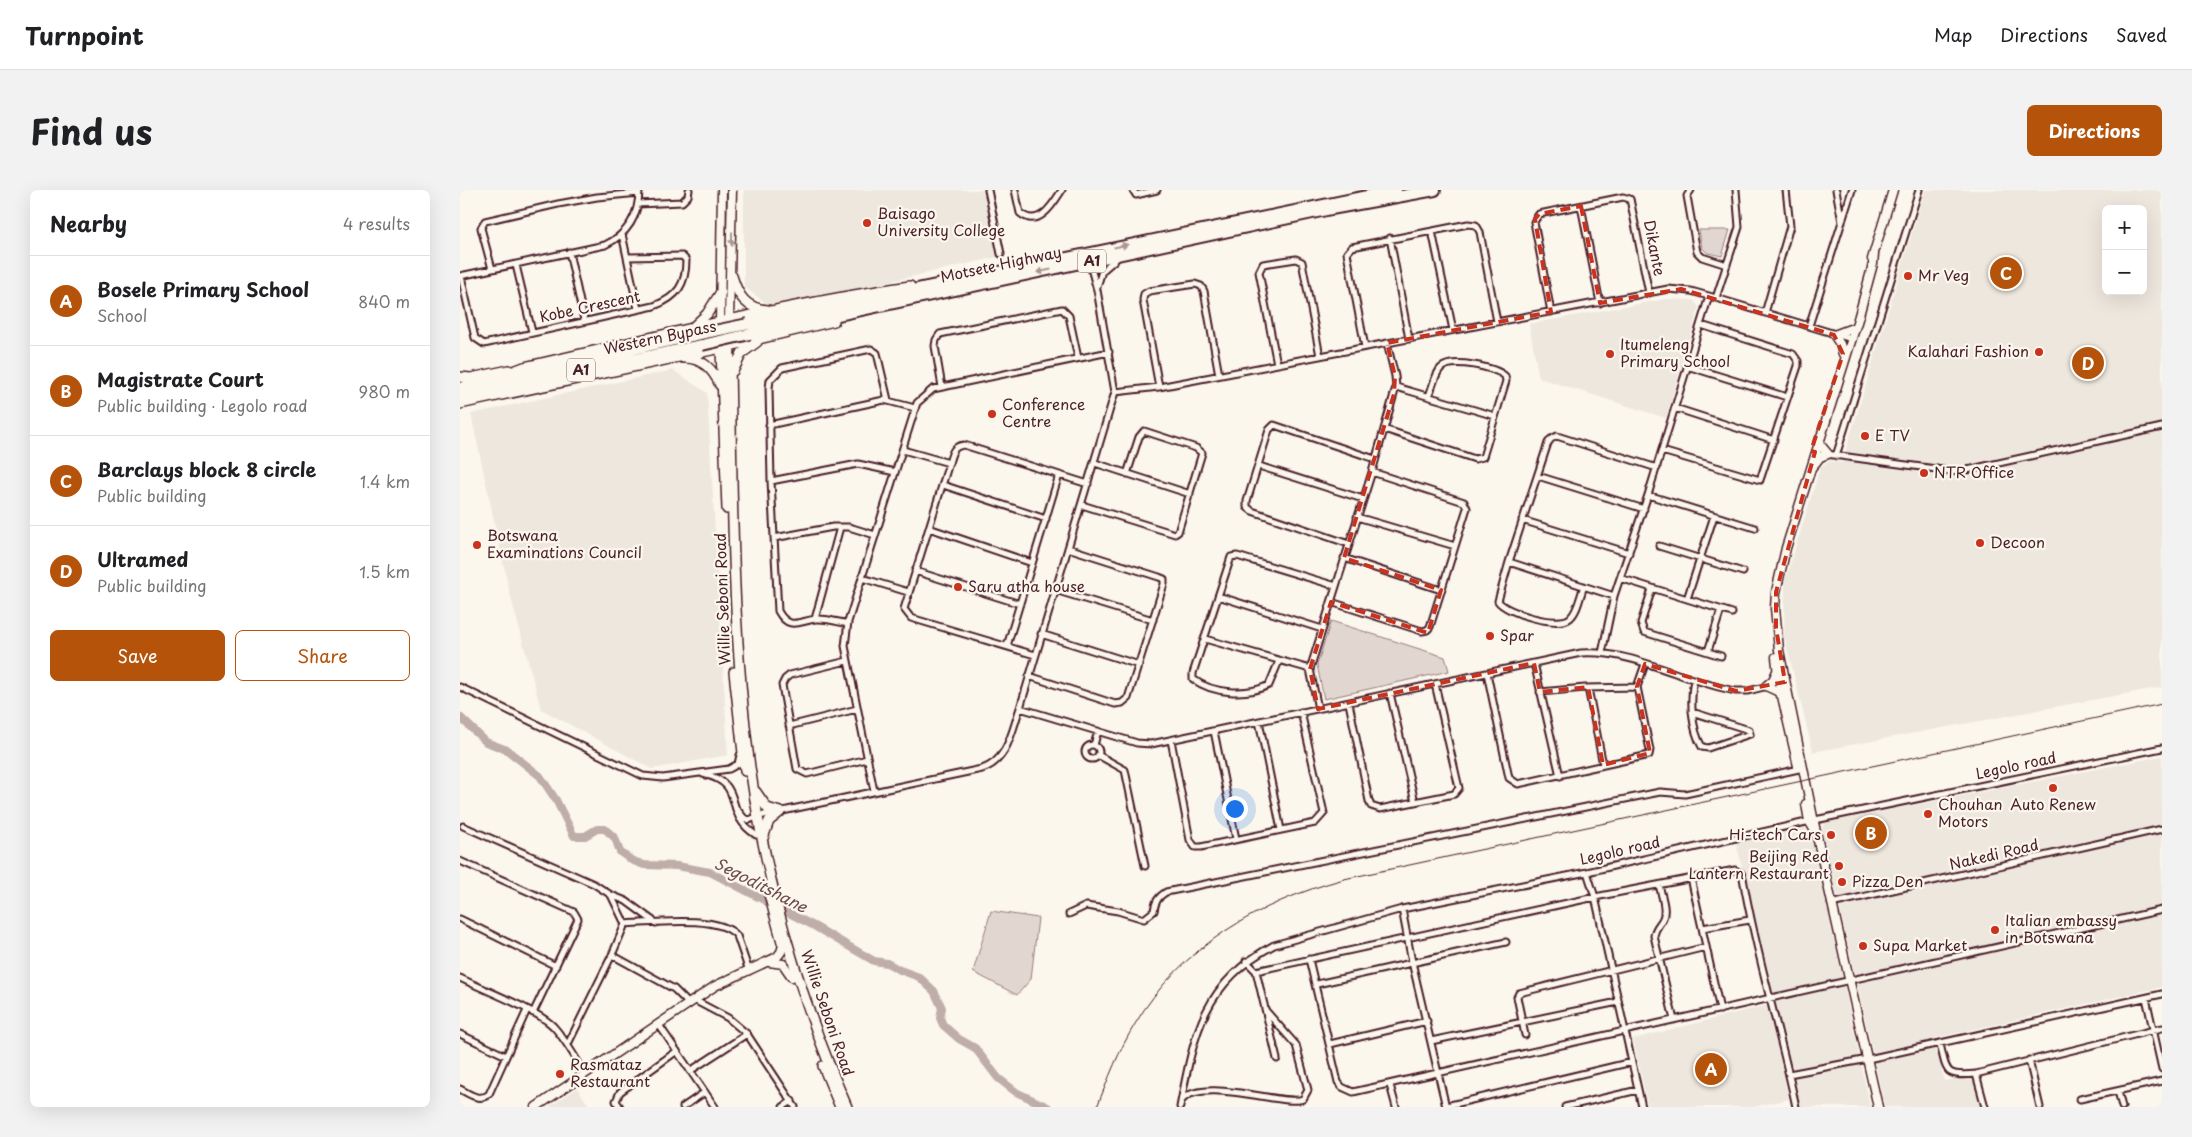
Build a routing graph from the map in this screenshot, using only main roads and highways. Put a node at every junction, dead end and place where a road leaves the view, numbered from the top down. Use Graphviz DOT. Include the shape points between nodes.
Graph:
graph roads {
  1 [pos="722,190"];
  2 [pos="732,190"];
  3 [pos="1396,190"];
  4 [pos="1435,190"];
  5 [pos="1893,190"];
  6 [pos="1874,254"];
  7 [pos="732,276"];
  8 [pos="966,278"];
  9 [pos="720,292"];
  10 [pos="907,300"];
  11 [pos="778,310"];
  12 [pos="725,322"];
  13 [pos="749,329"];
  14 [pos="1850,329"];
  15 [pos="689,330"];
  16 [pos="764,338"];
  17 [pos="1849,339"];
  18 [pos="726,347"];
  19 [pos="1843,354"];
  20 [pos="669,359"];
  21 [pos="524,367"];
  22 [pos="460,377"];
  23 [pos="731,379"];
  24 [pos="481,383"];
  25 [pos="460,388"];
  26 [pos="723,392"];
  27 [pos="460,396"];
  28 [pos="460,404"];
  29 [pos="1818,442"];
  30 [pos="1813,451"];
  31 [pos="1810,470"];
  32 [pos="1779,564"];
  33 [pos="1777,669"];
  34 [pos="1782,682"];
  35 [pos="1782,696"];
  36 [pos="754,788"];
  37 [pos="756,818"];
  38 [pos="1812,821"];
  39 [pos="759,837"];
  40 [pos="781,928"];
  41 [pos="783,944"];
  42 [pos="769,962"];
  43 [pos="792,977"];
  44 [pos="536,1107"];
  45 [pos="840,1107"];
  46 [pos="847,1107"];
  47 [pos="1878,1107"];
  1 -- 9 [label="main road"];
  2 -- 7 [label="main road, one-way"];
  8 -- 3 [label="highway, Motsete Highway / A1, one-way"];
  4 -- 10 [label="highway, Motsete Highway / A1, one-way" via="1331,209"];
  5 -- 6 [label="main road"];
  6 -- 14 [label="main road"];
  6 -- 17 [label="main road" via="1874,264"];
  7 -- 11 [label="main road" via="736,291 745,304"];
  7 -- 12 [label="main road"];
  8 -- 11 [label="main road" via="862,293"];
  8 -- 13 [label="highway, Motsete Highway / A1"];
  9 -- 12 [label="main road"];
  9 -- 15 [label="main road" via="708,314"];
  10 -- 13 [label="highway, Motsete Highway / A1"];
  10 -- 16 [label="main road"];
  11 -- 12 [label="main road"];
  12 -- 15 [label="main road"];
  12 -- 18 [label="main road, Willie Seboni Road"];
  13 -- 24 [label="highway, Western Bypass / A1, bridge" via="700,334"];
  13 -- 27 [label="highway, Western Bypass / A1, bridge" via="702,345"];
  14 -- 17 [label="main road"];
  14 -- 19 [label="main road" via="1834,335"];
  15 -- 21 [label="main road"];
  16 -- 18 [label="main road"];
  16 -- 23 [label="main road" via="742,353"];
  17 -- 19 [label="main road"];
  17 -- 29 [label="main road"];
  18 -- 20 [label="main road"];
  18 -- 23 [label="main road, Willie Seboni Road"];
  18 -- 26 [label="main road, Willie Seboni Road"];
  19 -- 30 [label="main road"];
  20 -- 26 [label="main road" via="687,358 704,363 716,376"];
  20 -- 28 [label="main road"];
  21 -- 22 [label="main road" via="471,378"];
  21 -- 24 [label="main road"];
  23 -- 36 [label="main road, Willie Seboni Road" via="741,682"];
  24 -- 25 [label="highway, Western Bypass / A1"];
  26 -- 37 [label="main road, Willie Seboni Road" via="735,684 741,748"];
  29 -- 30 [label="main road"];
  29 -- 31 [label="main road" via="1828,454 1817,460"];
  30 -- 31 [label="main road"];
  30 -- 32 [label="main road"];
  31 -- 32 [label="main road"];
  32 -- 33 [label="main road" via="1771,611"];
  32 -- 34 [label="main road" via="1776,608"];
  33 -- 34 [label="main road"];
  33 -- 35 [label="main road" via="1773,680 1766,686"];
  34 -- 35 [label="main road"];
  34 -- 38 [label="main road"];
  35 -- 38 [label="main road"];
  36 -- 37 [label="main road, Willie Seboni Road"];
  36 -- 39 [label="main road" via="766,808 780,812"];
  37 -- 39 [label="main road, Willie Seboni Road"];
  38 -- 47 [label="main road"];
  39 -- 40 [label="main road, Willie Seboni Road"];
  40 -- 41 [label="main road, Willie Seboni Road"];
  40 -- 46 [label="main road, Willie Seboni Road" via="820,1043"];
  41 -- 42 [label="main road" via="780,954"];
  41 -- 43 [label="main road, Willie Seboni Road"];
  42 -- 43 [label="main road" via="783,964"];
  42 -- 44 [label="main road" via="716,986"];
  43 -- 45 [label="main road, Willie Seboni Road"];
}
